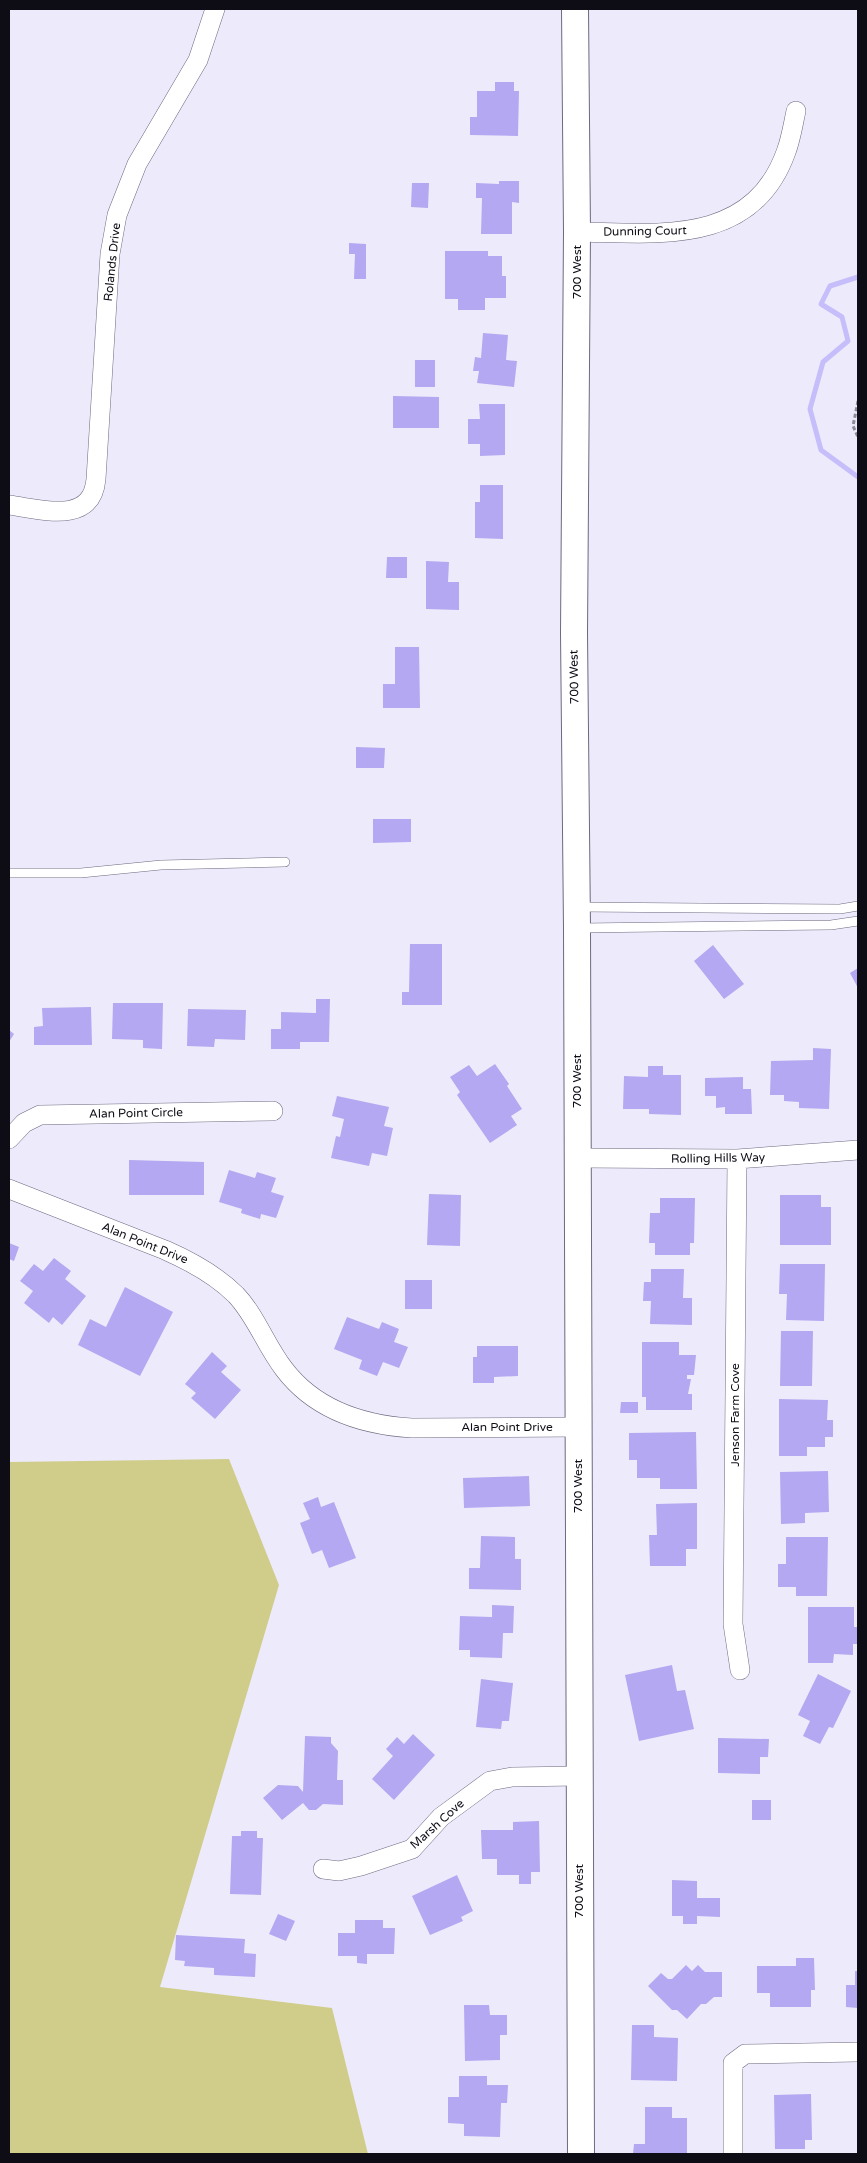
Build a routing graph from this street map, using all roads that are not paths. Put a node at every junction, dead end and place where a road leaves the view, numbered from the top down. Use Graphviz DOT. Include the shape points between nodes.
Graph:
graph roads {
  1 [pos="215,9"];
  2 [pos="575,9"];
  3 [pos="796,112"];
  4 [pos="577,232"];
  5 [pos="9,505"];
  6 [pos="286,862"];
  7 [pos="9,873"];
  8 [pos="858,906"];
  9 [pos="577,917"];
  10 [pos="858,921"];
  11 [pos="273,1111"];
  12 [pos="9,1139"];
  13 [pos="858,1150"];
  14 [pos="578,1158"];
  15 [pos="737,1159"];
  16 [pos="9,1190"];
  17 [pos="578,1427"];
  18 [pos="740,1670"];
  19 [pos="578,1776"];
  20 [pos="323,1869"];
  21 [pos="858,2052"];
  22 [pos="581,2154"];
  23 [pos="733,2154"];
  1 -- 5 [label="street, Rolands Drive" via="198,60 137,164 117,215 110,254 96,486 85,504 62,512"];
  2 -- 4 [label="street, 700 West"];
  3 -- 4 [label="street, Dunning Court" via="787,151 772,179 751,203 725,220 680,232"];
  4 -- 9 [label="street, 700 West" via="574,633"];
  6 -- 7 [label="lane" via="161,865 81,873"];
  8 -- 9 [label="lane"];
  9 -- 10 [label="lane" via="831,925"];
  9 -- 14 [label="street, 700 West"];
  11 -- 12 [label="street, Alan Point Circle" via="40,1115 24,1123"];
  13 -- 15 [label="street, Rolling Hills Way"];
  14 -- 15 [label="street, Rolling Hills Way"];
  14 -- 17 [label="street, 700 West"];
  15 -- 18 [label="street, Jenson Farm Cove" via="733,1624"];
  16 -- 17 [label="street, Alan Point Drive" via="189,1260 214,1277 236,1295 253,1317 284,1369 305,1391 331,1409 385,1426"];
  17 -- 19 [label="street, 700 West"];
  19 -- 20 [label="street, Marsh Cove" via="512,1777 490,1781 441,1817 412,1849 339,1871"];
  19 -- 22 [label="street, 700 West"];
  21 -- 23 [label="street" via="745,2054 733,2063"];
}
